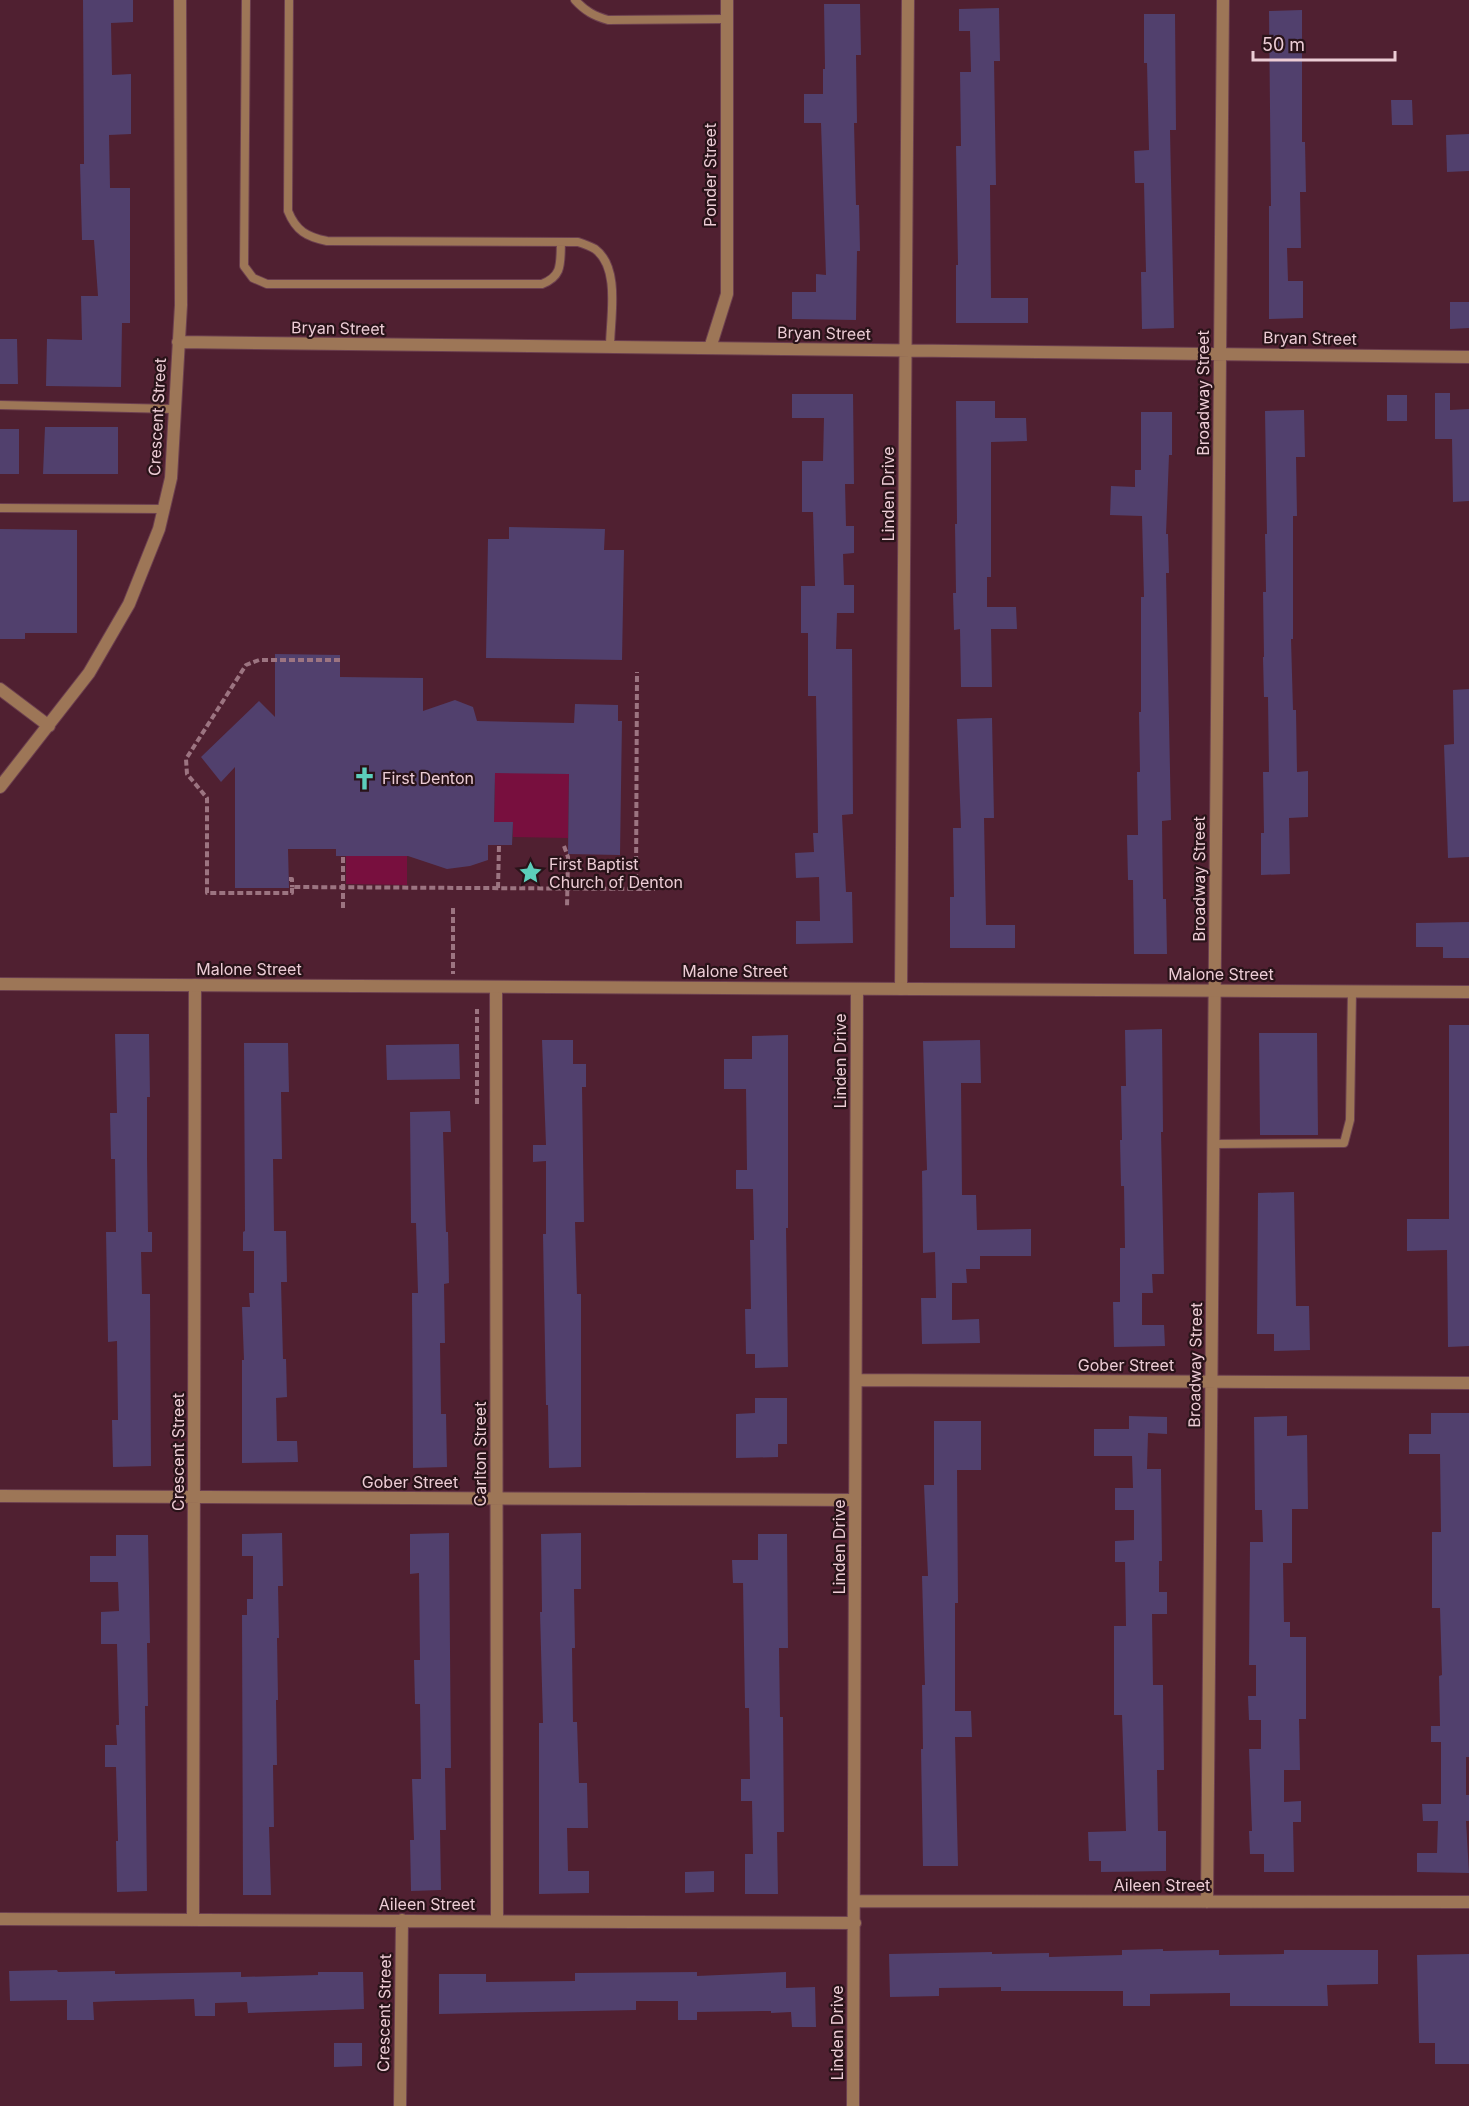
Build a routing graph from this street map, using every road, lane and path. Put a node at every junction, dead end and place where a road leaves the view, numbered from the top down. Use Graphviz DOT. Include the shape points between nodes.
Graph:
graph roads {
  1 [pos="180,0"];
  2 [pos="246,0"];
  3 [pos="289,0"];
  4 [pos="576,0"];
  5 [pos="727,0"];
  6 [pos="908,0"];
  7 [pos="1222,0"];
  8 [pos="727,19"];
  9 [pos="561,243"];
  10 [pos="178,342"];
  11 [pos="610,347"];
  12 [pos="710,348"];
  13 [pos="906,350"];
  14 [pos="1220,354"];
  15 [pos="1469,357"];
  16 [pos="0,405"];
  17 [pos="174,409"];
  18 [pos="0,508"];
  19 [pos="164,509"];
  20 [pos="340,660"];
  21 [pos="637,672"];
  22 [pos="0,689"];
  23 [pos="49,726"];
  24 [pos="0,787"];
  25 [pos="499,845"];
  26 [pos="564,846"];
  27 [pos="343,856"];
  28 [pos="289,879"];
  29 [pos="292,887"];
  30 [pos="343,887"];
  31 [pos="498,888"];
  32 [pos="567,889"];
  33 [pos="636,889"];
  34 [pos="655,890"];
  35 [pos="343,908"];
  36 [pos="453,908"];
  37 [pos="567,908"];
  38 [pos="0,984"];
  39 [pos="195,985"];
  40 [pos="454,987"];
  41 [pos="496,987"];
  42 [pos="857,988"];
  43 [pos="901,989"];
  44 [pos="1214,990"];
  45 [pos="1353,991"];
  46 [pos="1469,992"];
  47 [pos="477,1009"];
  48 [pos="477,1104"];
  49 [pos="1213,1144"];
  50 [pos="856,1380"];
  51 [pos="1211,1382"];
  52 [pos="1469,1383"];
  53 [pos="0,1496"];
  54 [pos="194,1497"];
  55 [pos="496,1499"];
  56 [pos="855,1500"];
  57 [pos="854,1901"];
  58 [pos="1207,1902"];
  59 [pos="1469,1902"];
  60 [pos="0,1919"];
  61 [pos="193,1920"];
  62 [pos="402,1920"];
  63 [pos="496,1921"];
  64 [pos="855,1923"];
  65 [pos="400,2106"];
  66 [pos="854,2106"];
  1 -- 10 [label="street, Crescent Street"];
  2 -- 9 [label="lane" via="244,266 253,278 267,284 542,284 558,273"];
  3 -- 9 [label="lane" via="288,211 302,232 327,241"];
  4 -- 8 [label="lane" via="596,17 608,20"];
  5 -- 8 [label="street, Ponder Street"];
  6 -- 13 [label="street, Linden Drive"];
  7 -- 14 [label="street, Broadway Street"];
  8 -- 12 [label="street, Ponder Street" via="727,294"];
  9 -- 11 [label="lane" via="594,248 604,257 612,288"];
  10 -- 11 [label="street, Bryan Street"];
  10 -- 17 [label="street, Crescent Street"];
  11 -- 12 [label="street, Bryan Street"];
  12 -- 13 [label="street, Bryan Street"];
  13 -- 14 [label="street, Bryan Street"];
  13 -- 43 [label="street, Linden Drive"];
  14 -- 15 [label="street, Bryan Street"];
  14 -- 44 [label="street, Broadway Street"];
  16 -- 17 [label="lane"];
  17 -- 19 [label="street, Crescent Street" via="171,478"];
  18 -- 19 [label="lane"];
  19 -- 23 [label="street, Crescent Street" via="117,628"];
  20 -- 29 [label="path" via="258,660 246,665 186,759 187,774 207,798 207,893 292,893"];
  21 -- 33 [label="path"];
  22 -- 23 [label="street"];
  23 -- 24 [label="street, Crescent Street"];
  25 -- 31 [label="path"];
  26 -- 32 [label="path" via="568,857"];
  27 -- 30 [label="path"];
  28 -- 29 [label="path"];
  29 -- 30 [label="path"];
  30 -- 31 [label="path"];
  30 -- 35 [label="path"];
  31 -- 32 [label="path"];
  32 -- 33 [label="path"];
  32 -- 37 [label="path"];
  33 -- 34 [label="path"];
  36 -- 40 [label="path"];
  38 -- 39 [label="street, Malone Street"];
  39 -- 40 [label="street, Malone Street"];
  39 -- 54 [label="street, Crescent Street"];
  40 -- 41 [label="street, Malone Street"];
  41 -- 42 [label="street, Malone Street"];
  41 -- 55 [label="street, Carlton Street"];
  42 -- 43 [label="street, Malone Street"];
  42 -- 50 [label="street, Linden Drive"];
  43 -- 44 [label="street, Malone Street"];
  44 -- 45 [label="street, Malone Street"];
  44 -- 49 [label="street, Broadway Street"];
  45 -- 46 [label="street, Malone Street"];
  45 -- 49 [label="lane" via="1350,1120 1344,1143"];
  47 -- 48 [label="path"];
  49 -- 51 [label="street, Broadway Street"];
  50 -- 51 [label="street, Gober Street"];
  50 -- 56 [label="street, Linden Drive"];
  51 -- 52 [label="street, Gober Street"];
  51 -- 58 [label="street, Broadway Street"];
  53 -- 54 [label="street, Gober Street"];
  54 -- 55 [label="street, Gober Street"];
  54 -- 61 [label="street, Crescent Street"];
  55 -- 56 [label="street, Gober Street"];
  55 -- 63 [label="street, Carlton Street"];
  56 -- 57 [label="street, Linden Drive"];
  57 -- 58 [label="street, Aileen Street"];
  57 -- 64 [label="street, Linden Drive"];
  58 -- 59 [label="street, Aileen Street"];
  60 -- 61 [label="street, Aileen Street"];
  61 -- 62 [label="street, Aileen Street"];
  62 -- 63 [label="street, Aileen Street"];
  62 -- 65 [label="street, Crescent Street"];
  63 -- 64 [label="street, Aileen Street"];
  64 -- 66 [label="street, Linden Drive"];
}
